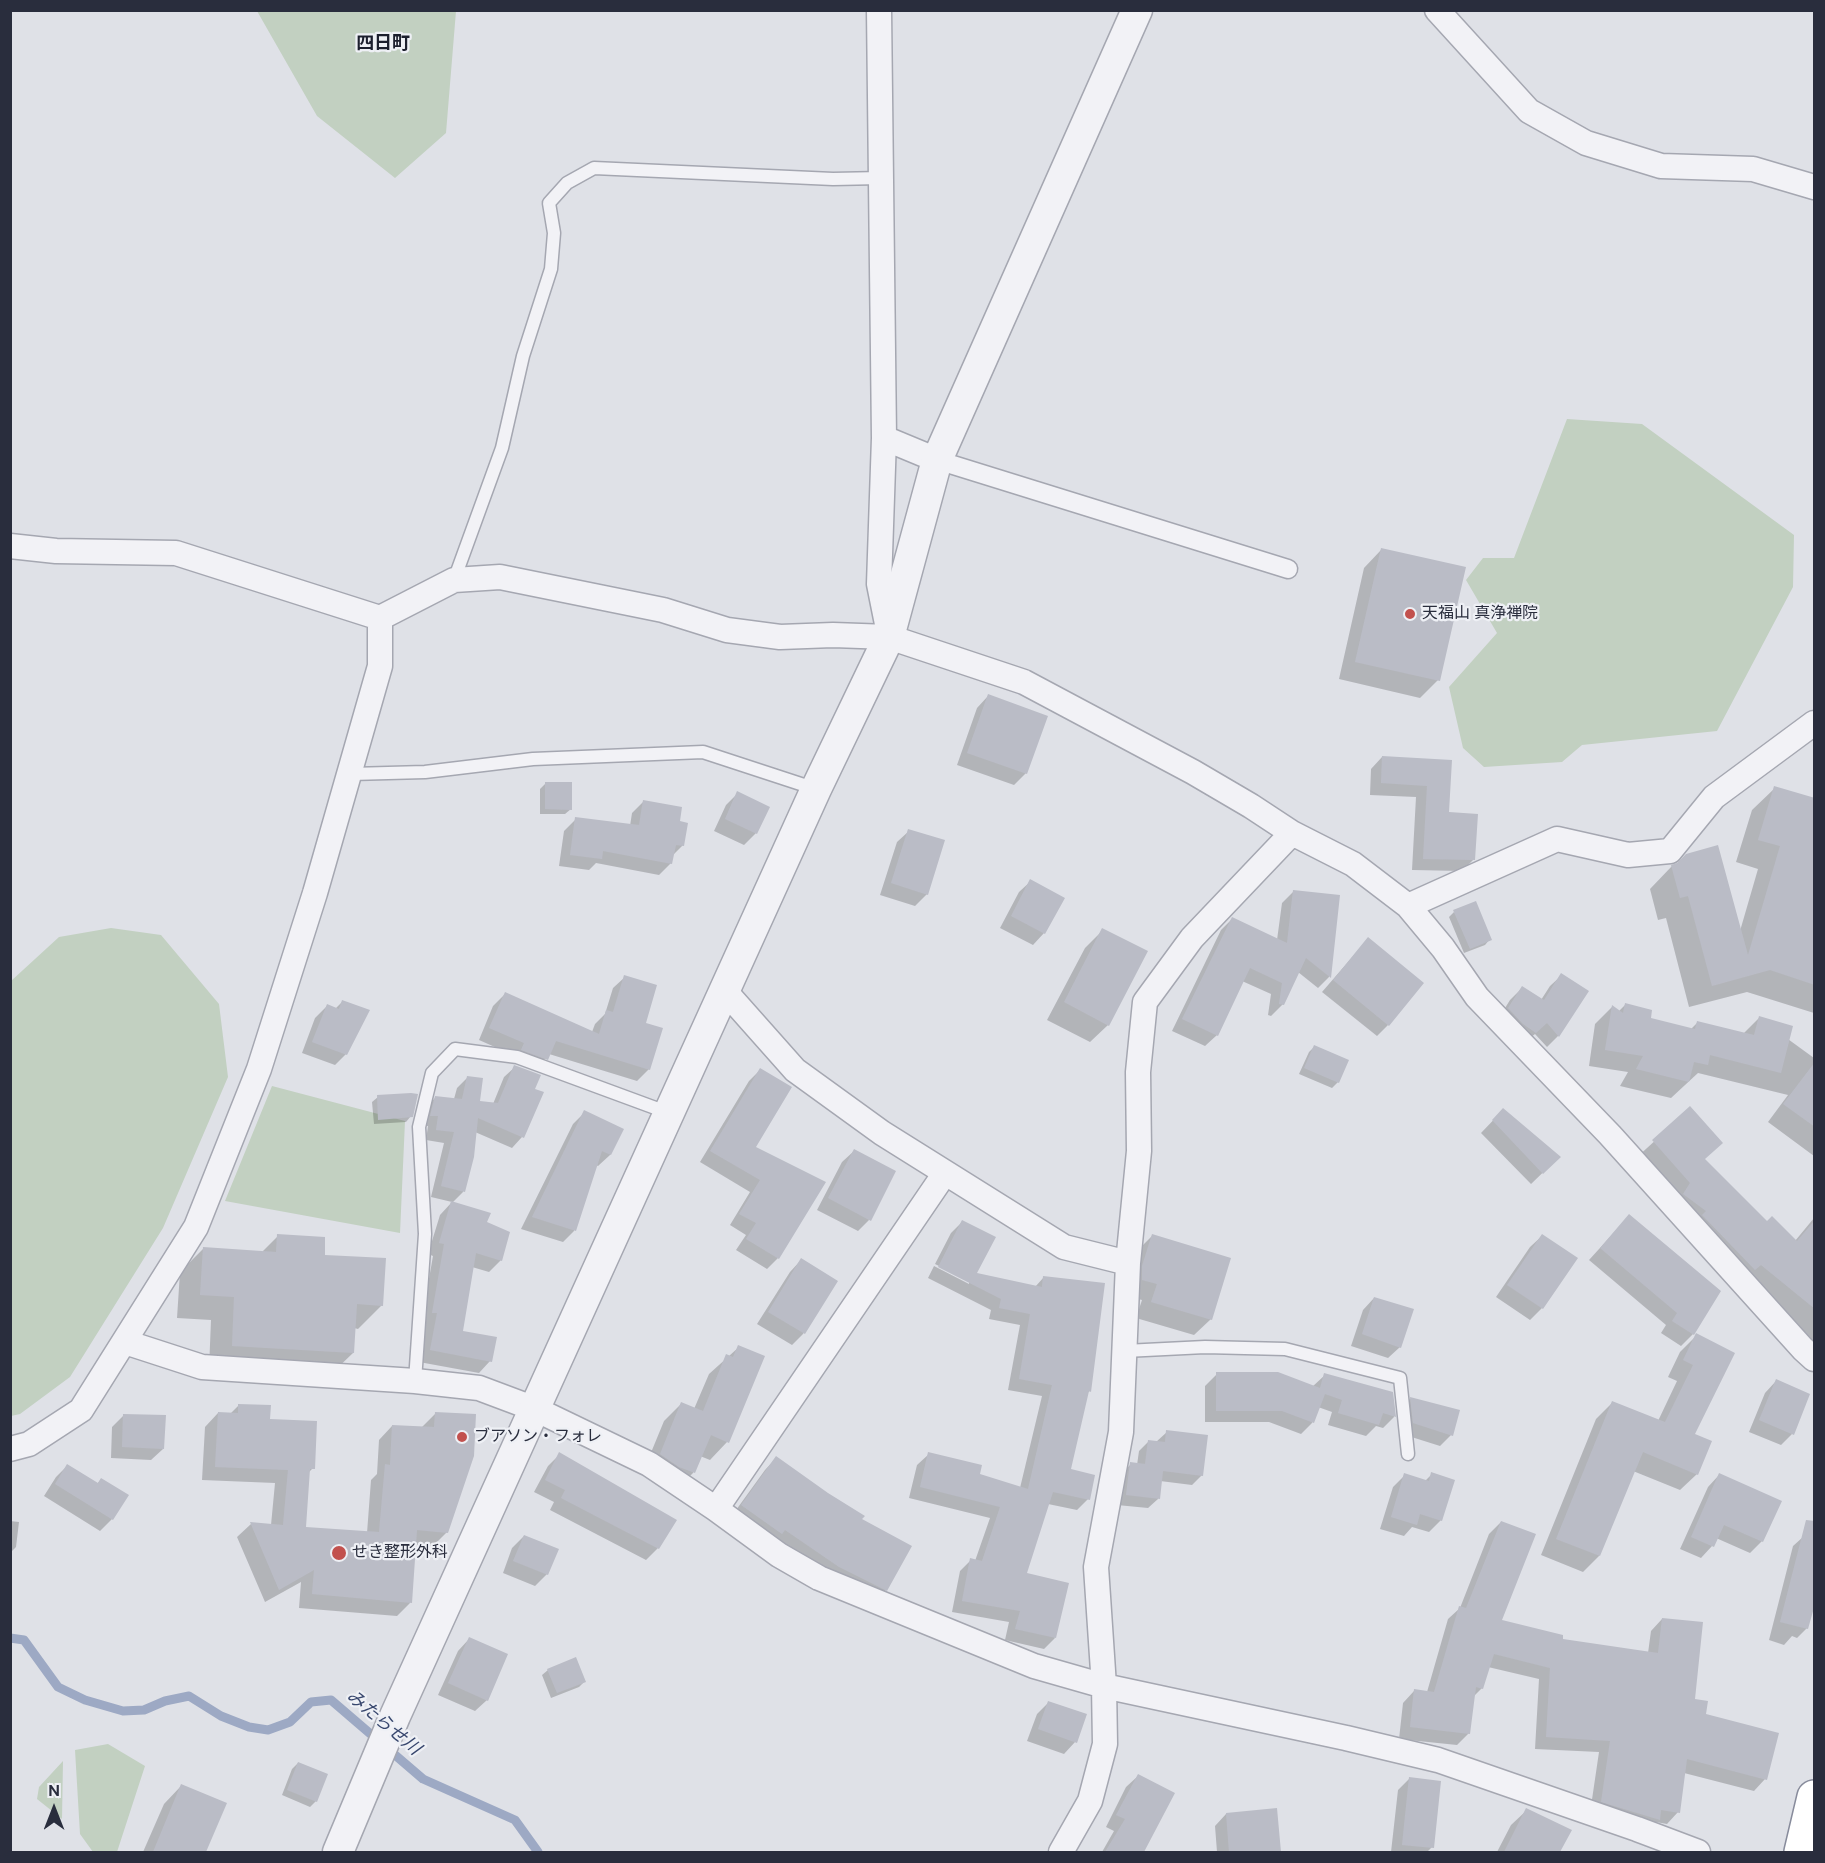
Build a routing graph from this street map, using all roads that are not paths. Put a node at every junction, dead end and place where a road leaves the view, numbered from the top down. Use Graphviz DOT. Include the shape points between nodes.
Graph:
graph roads {
  1 [pos="879,10"];
  2 [pos="1137,10"];
  3 [pos="1437,10"];
  4 [pos="881,178"];
  5 [pos="1815,187"];
  6 [pos="884,438"];
  7 [pos="937,460"];
  8 [pos="10,546"];
  9 [pos="1288,569"];
  10 [pos="454,580"];
  11 [pos="380,618"];
  12 [pos="889,637"];
  13 [pos="1815,723"];
  14 [pos="351,774"];
  15 [pos="816,789"];
  16 [pos="1292,833"];
  17 [pos="1408,906"];
  18 [pos="724,990"];
  19 [pos="669,1113"];
  20 [pos="945,1173"];
  21 [pos="1128,1263"];
  22 [pos="125,1342"];
  23 [pos="1125,1351"];
  24 [pos="1815,1359"];
  25 [pos="415,1381"];
  26 [pos="535,1409"];
  27 [pos="10,1449"];
  28 [pos="1408,1454"];
  29 [pos="716,1509"];
  30 [pos="1104,1686"];
  31 [pos="1815,1797"];
  32 [pos="338,1852"];
  33 [pos="1061,1852"];
  34 [pos="1698,1852"];
  35 [pos="1801,1852"];
  1 -- 4 [label="street"];
  2 -- 7 [label="street"];
  3 -- 5 [label="street" via="1529,111 1586,143 1661,166 1753,169"];
  4 -- 6 [label="street"];
  4 -- 10 [label="lane" via="594,168 567,183 549,203 554,233 551,269 523,356 502,448"];
  6 -- 7 [label="street"];
  6 -- 12 [label="street" via="879,584"];
  7 -- 9 [label="street"];
  7 -- 12 [label="street"];
  8 -- 11 [label="street" via="56,551 176,553"];
  10 -- 11 [label="street"];
  10 -- 12 [label="street" via="500,577 663,610 727,630 769,636"];
  11 -- 14 [label="street" via="381,666"];
  12 -- 15 [label="street"];
  12 -- 16 [label="street" via="1024,682 1193,772"];
  13 -- 17 [label="street" via="1714,797 1670,851 1628,855 1557,840"];
  14 -- 15 [label="lane" via="425,772 533,759 703,752"];
  14 -- 22 [label="street" via="259,1068 196,1227"];
  15 -- 18 [label="street"];
  16 -- 17 [label="street" via="1353,864"];
  16 -- 21 [label="street" via="1192,938 1145,1002 1138,1072 1139,1151"];
  17 -- 24 [label="street" via="1477,997 1610,1135"];
  18 -- 19 [label="street"];
  18 -- 20 [label="street" via="795,1070"];
  19 -- 25 [label="lane" via="517,1057 455,1049 432,1072 419,1127 425,1234"];
  19 -- 26 [label="street"];
  20 -- 21 [label="street" via="1064,1247"];
  20 -- 29 [label="street"];
  21 -- 23 [label="street"];
  22 -- 25 [label="street" via="202,1367"];
  22 -- 27 [label="street" via="81,1410 29,1444"];
  23 -- 28 [label="lane" via="1285,1349 1400,1378"];
  23 -- 30 [label="street" via="1121,1432 1096,1567"];
  25 -- 26 [label="street" via="479,1388"];
  26 -- 29 [label="street" via="649,1464"];
  26 -- 32 [label="street" via="395,1716"];
  29 -- 30 [label="street" via="779,1555 819,1578 1034,1666"];
  30 -- 33 [label="street" via="1104,1744 1099,1767 1090,1801"];
  30 -- 34 [label="street" via="1438,1760"];
  31 -- 35 [label="highway"];
}
